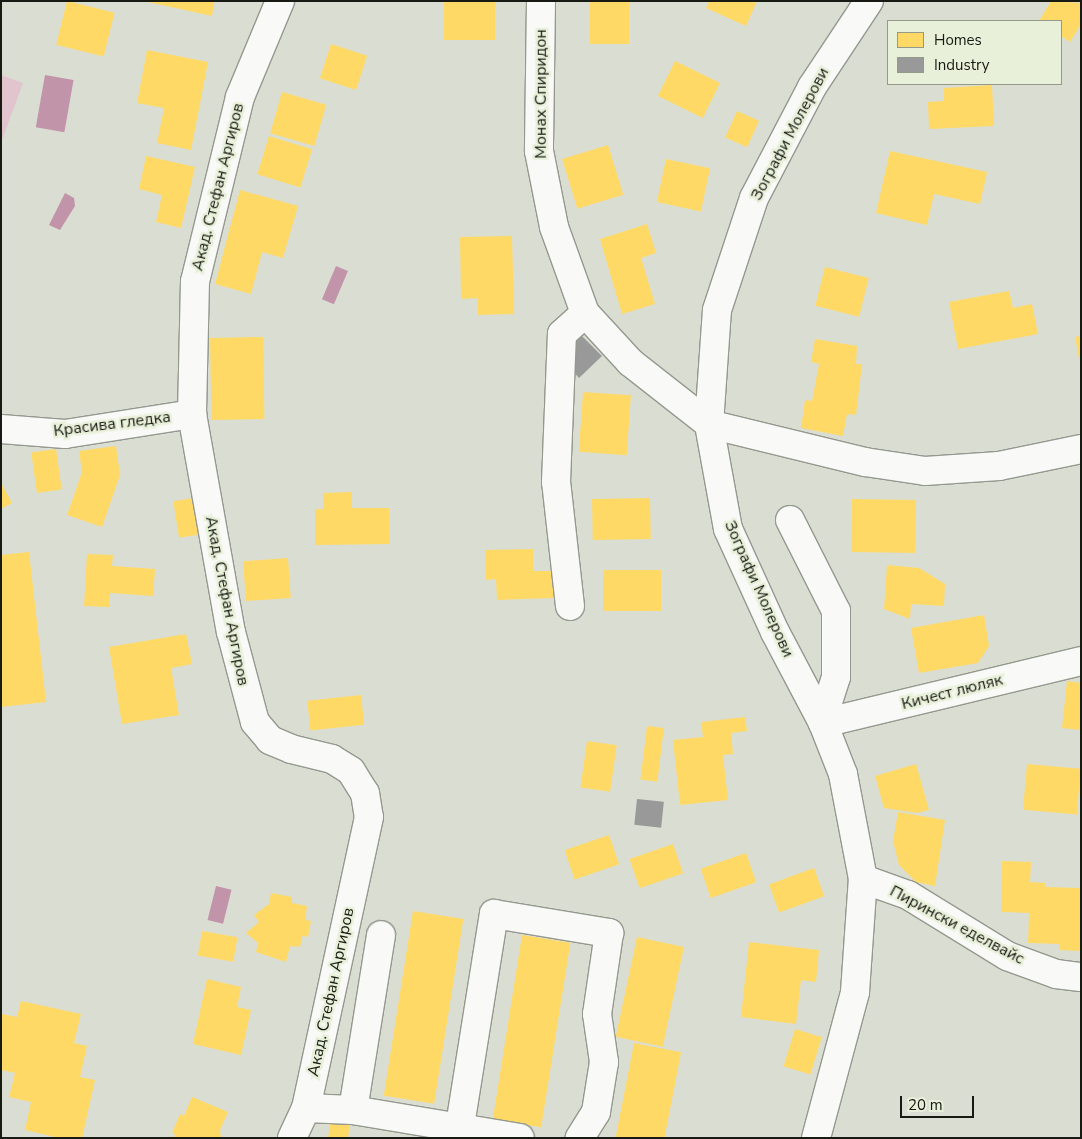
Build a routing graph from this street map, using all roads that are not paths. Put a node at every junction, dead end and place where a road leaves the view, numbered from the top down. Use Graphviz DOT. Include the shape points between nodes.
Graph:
graph roads {
  1 [pos="280,1"];
  2 [pos="541,1"];
  3 [pos="869,1"];
  4 [pos="585,313"];
  5 [pos="192,414"];
  6 [pos="708,424"];
  7 [pos="1,429"];
  8 [pos="1081,449"];
  9 [pos="790,520"];
  10 [pos="570,606"];
  11 [pos="1081,661"];
  12 [pos="823,722"];
  13 [pos="863,878"];
  14 [pos="381,936"];
  15 [pos="1081,977"];
  16 [pos="306,1108"];
  17 [pos="353,1110"];
  18 [pos="459,1133"];
  19 [pos="292,1138"];
  20 [pos="520,1138"];
  21 [pos="580,1138"];
  22 [pos="816,1138"];
  1 -- 5 [label="street, Акад. Стефан Аргиров" via="240,97 195,281"];
  2 -- 4 [label="street, Монах Спиридон" via="539,151 554,227"];
  3 -- 6 [label="street, Зографи Молерови" via="812,87 754,198 718,310"];
  4 -- 6 [label="street, Монах Спиридон" via="630,362"];
  4 -- 10 [label="street" via="562,334 556,482"];
  5 -- 7 [label="street, Красива гледка" via="65,434"];
  5 -- 16 [label="street, Акад. Стефан Аргиров" via="231,632 255,722 270,740 338,763 351,771 365,793 369,817"];
  6 -- 8 [label="street" via="826,454 925,471 999,466"];
  6 -- 12 [label="street, Зографи Молерови" via="728,529"];
  9 -- 12 [label="street" via="836,611 836,678"];
  11 -- 12 [label="street, Кичест люляк"];
  12 -- 13 [label="street, Зографи Молерови" via="844,774"];
  13 -- 15 [label="street, Пирински еделвайс" via="908,895 1007,956 1056,974"];
  13 -- 22 [label="street, Зографи Молерови" via="855,992"];
  14 -- 17 [label="street"];
  16 -- 17 [label="street"];
  16 -- 19 [label="street, Акад. Стефан Аргиров"];
  17 -- 18 [label="street"];
  18 -- 20 [label="street"];
  18 -- 21 [label="street" via="494,914 609,933 596,1014 604,1062 596,1112"];
}
